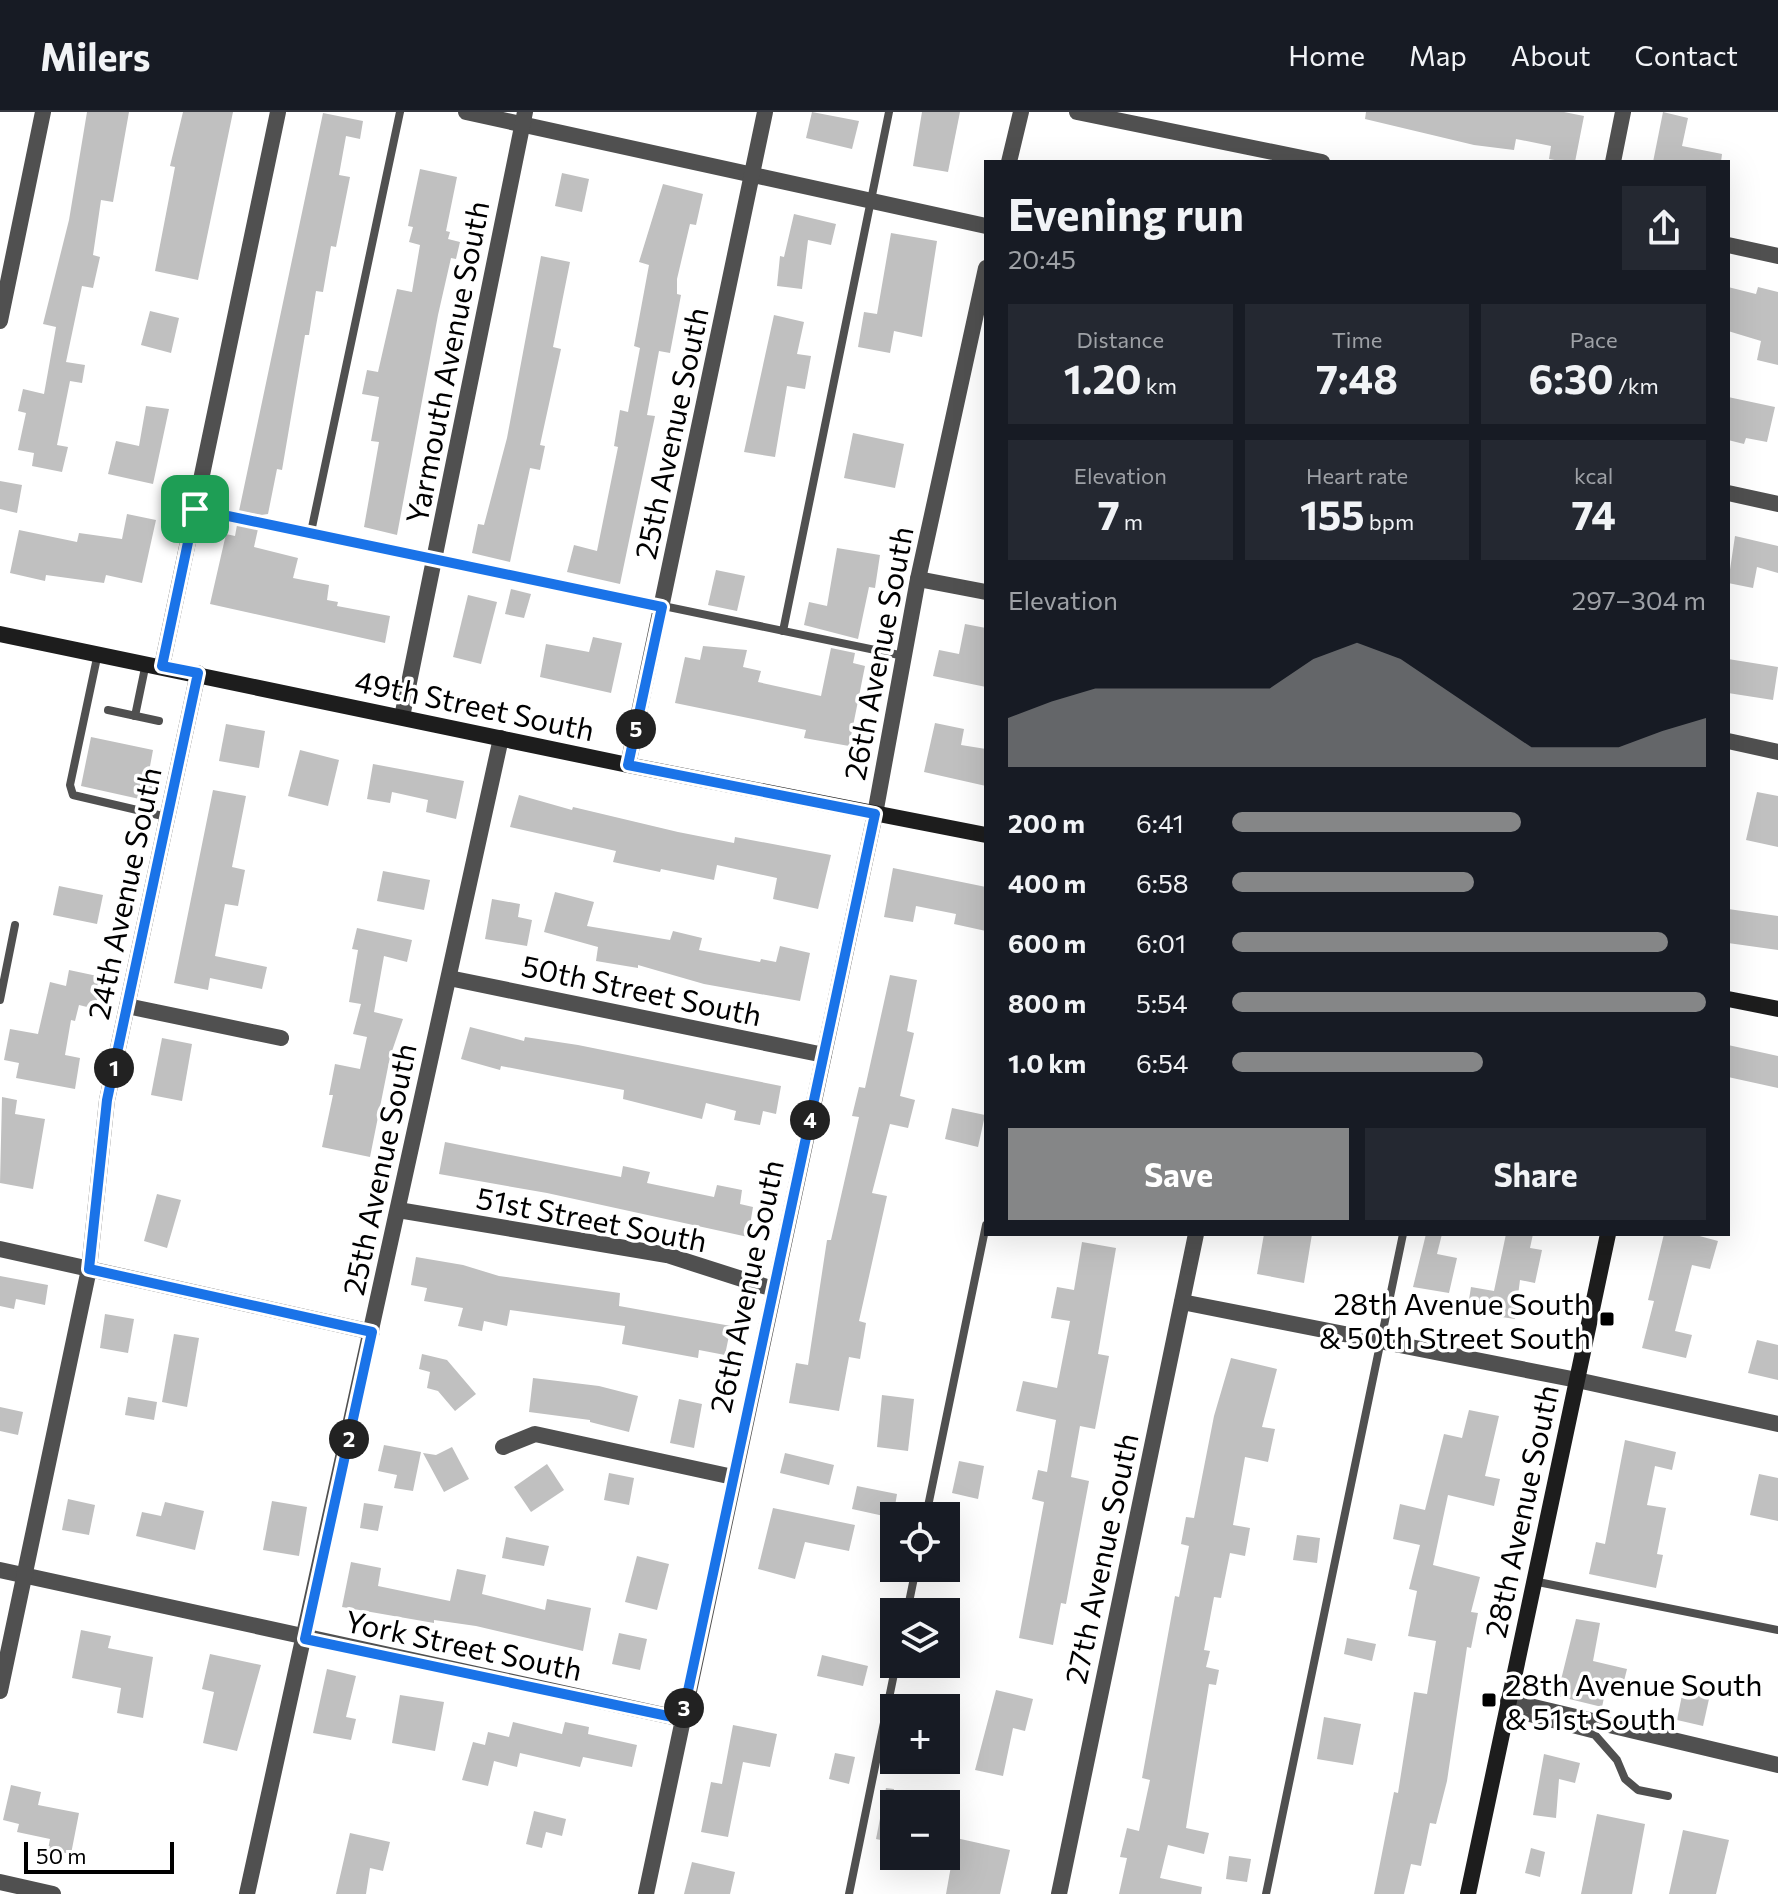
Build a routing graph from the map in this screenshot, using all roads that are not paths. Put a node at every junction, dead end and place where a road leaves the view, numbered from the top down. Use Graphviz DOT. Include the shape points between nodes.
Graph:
graph roads {
  1 [pos="43,112"];
  2 [pos="278,112"];
  3 [pos="400,112"];
  4 [pos="466,112"];
  5 [pos="765,112"];
  6 [pos="889,112"];
  7 [pos="1021,112"];
  8 [pos="1077,112"];
  9 [pos="1623,112"];
  10 [pos="524,118"];
  11 [pos="1009,160"];
  12 [pos="1312,160"];
  13 [pos="1613,160"];
  14 [pos="753,173"];
  15 [pos="871,200"];
  16 [pos="984,226"];
  17 [pos="1730,245"];
  18 [pos="1778,256"];
  19 [pos="984,288"];
  20 [pos="0,321"];
  21 [pos="979,338"];
  22 [pos="1730,493"];
  23 [pos="1778,504"];
  24 [pos="195,509"];
  25 [pos="311,532"];
  26 [pos="435,558"];
  27 [pos="918,579"];
  28 [pos="984,592"];
  29 [pos="662,607"];
  30 [pos="783,631"];
  31 [pos="0,634"];
  32 [pos="98,653"];
  33 [pos="904,656"];
  34 [pos="154,664"];
  35 [pos="198,673"];
  36 [pos="108,710"];
  37 [pos="135,716"];
  38 [pos="402,717"];
  39 [pos="159,721"];
  40 [pos="501,738"];
  41 [pos="1730,741"];
  42 [pos="1778,752"];
  43 [pos="628,765"];
  44 [pos="875,814"];
  45 [pos="167,818"];
  46 [pos="984,835"];
  47 [pos="15,925"];
  48 [pos="449,978"];
  49 [pos="1730,999"];
  50 [pos="0,1000"];
  51 [pos="127,1006"];
  52 [pos="1778,1009"];
  53 [pos="281,1038"];
  54 [pos="824,1055"];
  55 [pos="398,1210"];
  56 [pos="984,1235"];
  57 [pos="1196,1236"];
  58 [pos="1403,1236"];
  59 [pos="1608,1236"];
  60 [pos="0,1249"];
  61 [pos="89,1269"];
  62 [pos="773,1289"];
  63 [pos="1182,1302"];
  64 [pos="372,1332"];
  65 [pos="1381,1341"];
  66 [pos="1577,1380"];
  67 [pos="1778,1424"];
  68 [pos="503,1447"];
  69 [pos="733,1477"];
  70 [pos="929,1502"];
  71 [pos="0,1570"];
  72 [pos="23,1576"];
  73 [pos="1533,1581"];
  74 [pos="1778,1630"];
  75 [pos="305,1639"];
  76 [pos="893,1678"];
  77 [pos="0,1691"];
  78 [pos="1507,1706"];
  79 [pos="682,1719"];
  80 [pos="1778,1765"];
  81 [pos="1668,1796"];
  82 [pos="0,1882"];
  83 [pos="53,1894"];
  84 [pos="247,1894"];
  85 [pos="646,1894"];
  86 [pos="849,1894"];
  87 [pos="1059,1894"];
  88 [pos="1266,1894"];
  89 [pos="1468,1894"];
  1 -- 20 [label="street"];
  2 -- 24 [label="street"];
  3 -- 25 [label="lane"];
  4 -- 10 [label="street"];
  5 -- 14 [label="street, 25th Avenue South"];
  6 -- 15 [label="lane"];
  7 -- 11 [label="street"];
  8 -- 12 [label="street"];
  9 -- 13 [label="street"];
  10 -- 14 [label="street"];
  10 -- 26 [label="street, Yarmouth Avenue South"];
  14 -- 15 [label="street"];
  14 -- 29 [label="street, 25th Avenue South"];
  15 -- 16 [label="street"];
  15 -- 30 [label="lane"];
  17 -- 18 [label="street"];
  19 -- 21 [label="street, 26th Avenue South"];
  21 -- 27 [label="street, 26th Avenue South"];
  22 -- 23 [label="street"];
  24 -- 25 [label="lane"];
  24 -- 34 [label="street"];
  25 -- 26 [label="lane"];
  26 -- 29 [label="lane"];
  26 -- 38 [label="street, Yarmouth Avenue South"];
  27 -- 28 [label="street"];
  27 -- 33 [label="street, 26th Avenue South"];
  29 -- 30 [label="lane"];
  29 -- 43 [label="street, 25th Avenue South"];
  30 -- 33 [label="lane"];
  31 -- 32 [label="street, 49th Street South"];
  32 -- 34 [label="street, 49th Street South"];
  32 -- 45 [label="lane" via="70,785 73,795"];
  33 -- 44 [label="street, 26th Avenue South"];
  34 -- 35 [label="street, 49th Street South"];
  34 -- 37 [label="lane"];
  35 -- 38 [label="street, 49th Street South"];
  35 -- 45 [label="street, 24th Avenue South"];
  36 -- 37 [label="lane"];
  37 -- 39 [label="lane"];
  38 -- 40 [label="street, 49th Street South"];
  40 -- 43 [label="street, 49th Street South"];
  40 -- 48 [label="street, 25th Avenue South"];
  41 -- 42 [label="street"];
  43 -- 44 [label="street, 49th Street South"];
  44 -- 46 [label="street, 49th Street South"];
  44 -- 54 [label="street, 26th Avenue South"];
  45 -- 51 [label="street, 24th Avenue South"];
  47 -- 50 [label="lane"];
  48 -- 54 [label="street, 50th Street South"];
  48 -- 55 [label="street, 25th Avenue South"];
  49 -- 52 [label="street"];
  51 -- 53 [label="street"];
  51 -- 61 [label="street, 24th Avenue South" via="107,1100"];
  54 -- 62 [label="street, 26th Avenue South"];
  55 -- 62 [label="street, 51st Street South" via="667,1255"];
  55 -- 64 [label="street, 25th Avenue South"];
  56 -- 70 [label="lane"];
  57 -- 63 [label="street, 27th Avenue South"];
  58 -- 65 [label="lane"];
  59 -- 66 [label="street, 28th Avenue South"];
  60 -- 61 [label="street"];
  61 -- 64 [label="street"];
  61 -- 72 [label="street, 24th Avenue South"];
  62 -- 69 [label="street, 26th Avenue South"];
  63 -- 65 [label="street"];
  63 -- 87 [label="street, 27th Avenue South"];
  64 -- 75 [label="street, 25th Avenue South"];
  65 -- 66 [label="street"];
  65 -- 88 [label="lane"];
  66 -- 67 [label="street"];
  66 -- 73 [label="street, 28th Avenue South"];
  68 -- 69 [label="street" via="535,1434"];
  69 -- 79 [label="street, 26th Avenue South"];
  71 -- 72 [label="street, York Street South"];
  72 -- 75 [label="street, York Street South"];
  72 -- 77 [label="street, 24th Avenue South"];
  73 -- 74 [label="lane"];
  73 -- 78 [label="street, 28th Avenue South"];
  75 -- 79 [label="street, York Street South"];
  75 -- 84 [label="street, 25th Avenue South"];
  76 -- 86 [label="lane"];
  78 -- 80 [label="street"];
  78 -- 81 [label="lane" via="1595,1735 1638,1790"];
  78 -- 89 [label="street, 28th Avenue South"];
  79 -- 85 [label="street, 26th Avenue South"];
  82 -- 83 [label="street"];
}
